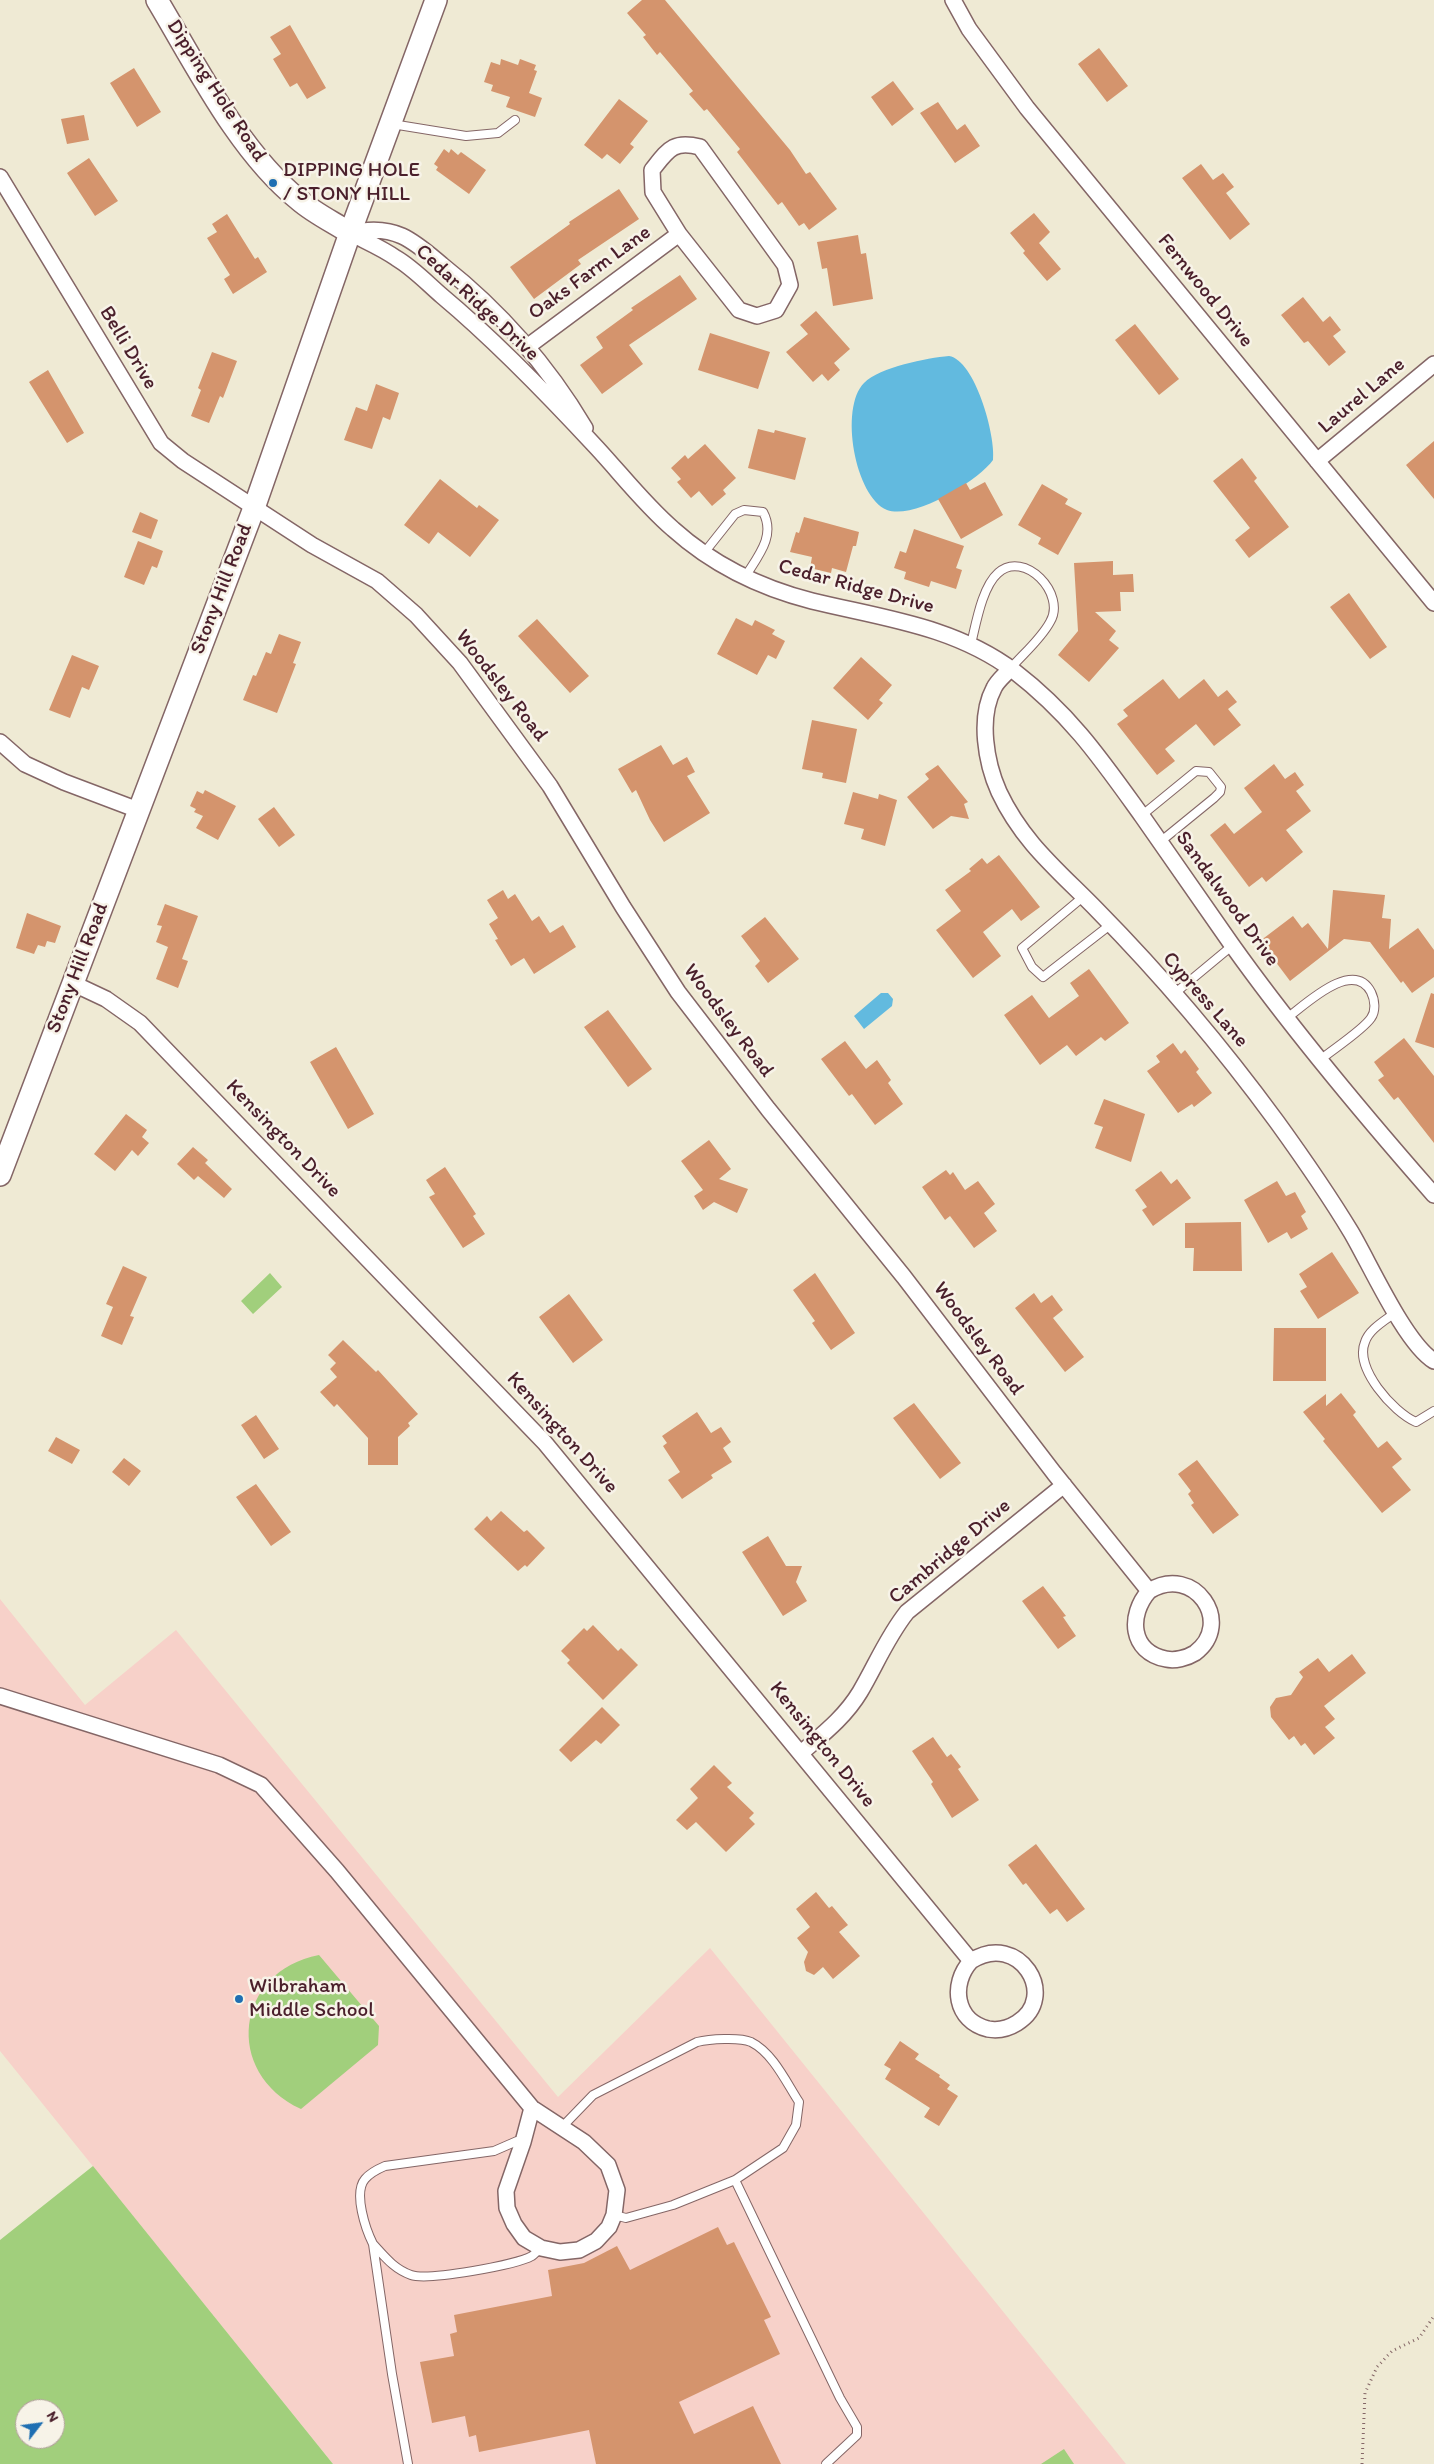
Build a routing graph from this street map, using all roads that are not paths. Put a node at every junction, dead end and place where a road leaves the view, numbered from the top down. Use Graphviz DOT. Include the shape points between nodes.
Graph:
graph roads {
  1 [pos="157,0"];
  2 [pos="436,0"];
  3 [pos="953,0"];
  4 [pos="515,120"];
  5 [pos="392,124"];
  6 [pos="0,177"];
  7 [pos="350,233"];
  8 [pos="679,234"];
  9 [pos="527,347"];
  10 [pos="1434,364"];
  11 [pos="598,448"];
  12 [pos="1317,461"];
  13 [pos="254,508"];
  14 [pos="704,552"];
  15 [pos="745,576"];
  16 [pos="1434,603"];
  17 [pos="971,644"];
  18 [pos="1010,669"];
  19 [pos="0,742"];
  20 [pos="138,810"];
  21 [pos="1141,816"];
  22 [pos="1160,842"];
  23 [pos="1083,897"];
  24 [pos="1110,925"];
  25 [pos="1233,945"];
  26 [pos="72,983"];
  27 [pos="1174,994"];
  28 [pos="1287,1018"];
  29 [pos="1320,1060"];
  30 [pos="0,1175"];
  31 [pos="1434,1194"];
  32 [pos="1396,1312"];
  33 [pos="1434,1360"];
  34 [pos="1434,1410"];
  35 [pos="1064,1485"];
  36 [pos="1149,1591"];
  37 [pos="0,1696"];
  38 [pos="801,1753"];
  39 [pos="971,1960"];
  40 [pos="532,2108"];
  41 [pos="563,2126"];
  42 [pos="523,2142"];
  43 [pos="735,2180"];
  44 [pos="614,2215"];
  45 [pos="373,2244"];
  46 [pos="541,2248"];
  47 [pos="408,2464"];
  48 [pos="826,2464"];
  1 -- 7 [label="main road, Dipping Hole Road" via="221,107 269,172 299,201"];
  2 -- 5 [label="main road, Stony Hill Road"];
  3 -- 12 [label="street, Fernwood Drive" via="969,28 1027,108"];
  4 -- 5 [label="lane" via="498,133 466,136"];
  5 -- 7 [label="main road, Stony Hill Road"];
  6 -- 13 [label="street, Belli Drive" via="161,442 183,462"];
  7 -- 9 [label="street, Cedar Ridge Drive" via="368,229 387,231 416,244 481,298"];
  7 -- 11 [label="street, Cedar Ridge Drive" via="413,269 471,320"];
  7 -- 13 [label="main road, Stony Hill Road"];
  8 -- 8 [label="street, Oaks Farm Lane" via="739,310 757,316 776,310 790,285 786,265 700,147 684,143 668,150 652,170 653,192"];
  8 -- 9 [label="street, Oaks Farm Lane"];
  9 -- 11 [label="street, Cedar Ridge Drive" via="560,389"];
  10 -- 12 [label="street, Laurel Lane"];
  11 -- 14 [label="street, Cedar Ridge Drive" via="633,490 673,529"];
  12 -- 16 [label="street, Fernwood Drive"];
  13 -- 20 [label="main road, Stony Hill Road"];
  13 -- 35 [label="street, Woodsley Road" via="377,581 416,615 460,662 550,786 678,992"];
  14 -- 15 [label="street, Cedar Ridge Drive"];
  14 -- 15 [label="lane" via="735,514 744,510 763,512 768,522 766,543"];
  15 -- 17 [label="street, Cedar Ridge Drive" via="809,600 909,622"];
  17 -- 18 [label="street, Sandalwood Drive"];
  17 -- 18 [label="lane" via="984,596 998,572 1014,566 1032,571 1050,588 1054,606 1051,621"];
  18 -- 21 [label="street, Sandalwood Drive" via="1074,724"];
  18 -- 23 [label="street, Cypress Lane" via="994,686 988,702 986,741 991,768 999,791 1024,837"];
  19 -- 20 [label="street" via="25,764"];
  20 -- 26 [label="main road, Stony Hill Road"];
  21 -- 22 [label="street, Sandalwood Drive"];
  21 -- 22 [label="lane" via="1196,771 1209,772 1221,787 1214,798"];
  22 -- 25 [label="street, Sandalwood Drive"];
  23 -- 24 [label="street, Cypress Lane"];
  23 -- 24 [label="lane" via="1022,948 1032,967 1043,977"];
  24 -- 27 [label="street, Cypress Lane"];
  25 -- 27 [label="lane"];
  25 -- 28 [label="street, Sandalwood Drive"];
  26 -- 30 [label="main road, Stony Hill Road"];
  26 -- 38 [label="street, Kensington Drive" via="106,999 140,1023 519,1414 601,1508"];
  27 -- 32 [label="street, Cypress Lane" via="1246,1080 1299,1153 1351,1233"];
  28 -- 29 [label="street, Sandalwood Drive"];
  28 -- 29 [label="lane" via="1338,981 1350,979 1368,987 1374,998 1370,1019"];
  29 -- 31 [label="street, Sandalwood Drive"];
  32 -- 33 [label="street, Cypress Lane" via="1425,1355"];
  32 -- 34 [label="lane" via="1365,1340 1362,1354 1367,1369 1386,1399 1403,1416 1416,1422"];
  35 -- 36 [label="street, Woodsley Road"];
  35 -- 38 [label="street, Cambridge Drive" via="907,1612 852,1704 834,1726"];
  36 -- 36 [label="street" via="1163,1584 1181,1584 1198,1592 1211,1618 1210,1629 1200,1649 1181,1659 1167,1660 1142,1645 1135,1630 1134,1615"];
  37 -- 40 [label="street" via="219,1764 261,1786 337,1871"];
  38 -- 39 [label="street, Kensington Drive"];
  39 -- 39 [label="street" via="1000,1952 1019,1959 1026,1966 1033,1980 1035,1995 1033,2005 1021,2021 992,2030 966,2016 960,2007 957,1987"];
  40 -- 41 [label="street"];
  40 -- 42 [label="street"];
  41 -- 43 [label="lane" via="593,2095 698,2042 710,2039 750,2042 771,2059 799,2102 796,2125 782,2148"];
  41 -- 44 [label="street" via="608,2165 617,2190"];
  42 -- 45 [label="lane" via="494,2151 385,2166 375,2171 364,2180 360,2198 365,2229"];
  42 -- 46 [label="street" via="506,2191 507,2208 524,2238"];
  43 -- 44 [label="lane" via="673,2205 626,2218"];
  43 -- 48 [label="lane" via="857,2427 857,2435"];
  44 -- 46 [label="street" via="609,2227 596,2241 579,2250 560,2252"];
  45 -- 46 [label="lane" via="394,2268 414,2276 477,2270 532,2256"];
  45 -- 47 [label="lane"];
}
